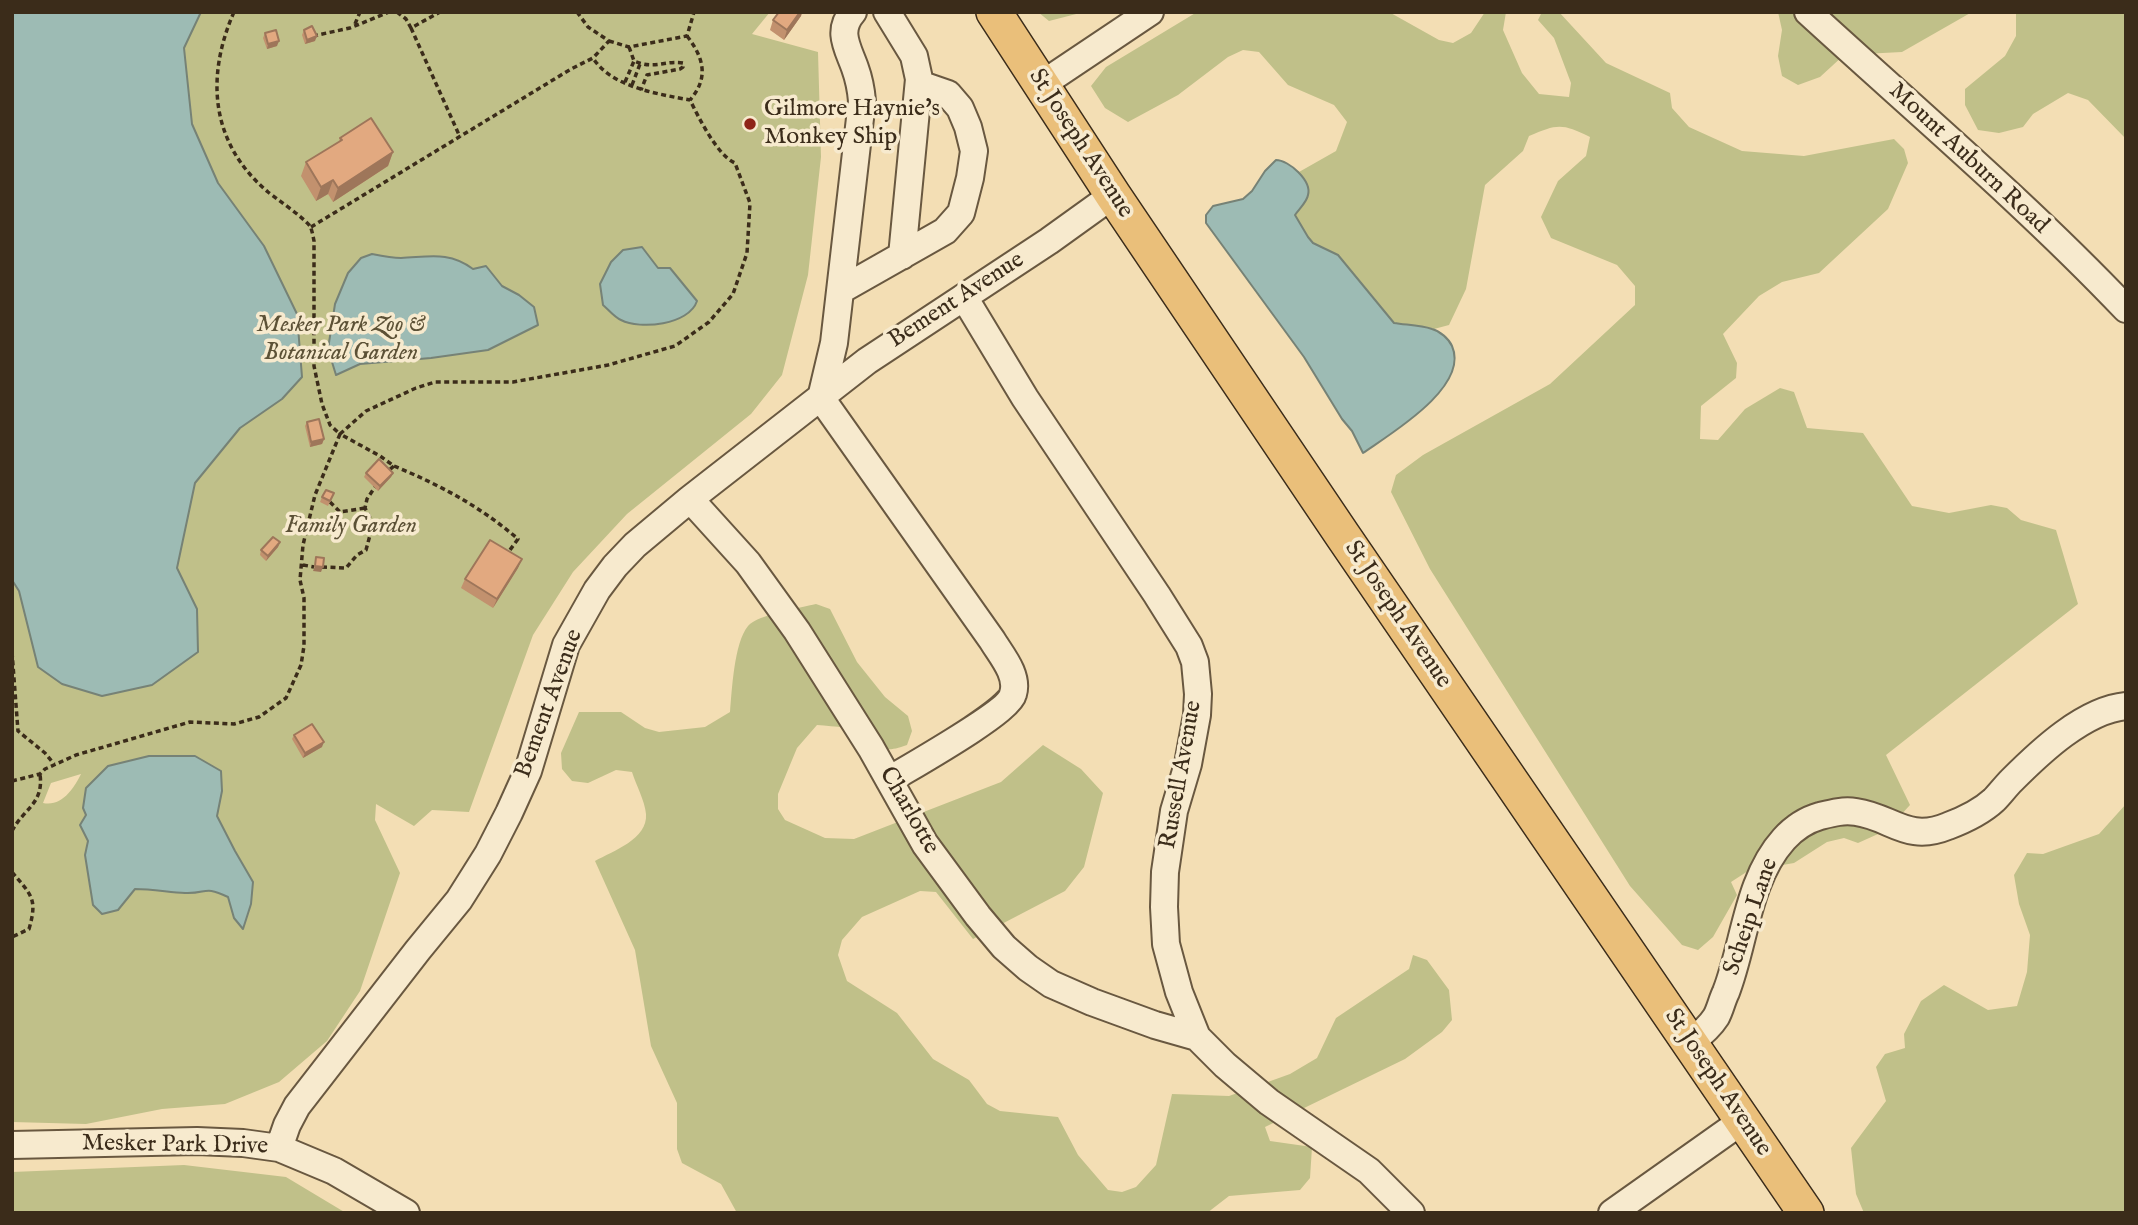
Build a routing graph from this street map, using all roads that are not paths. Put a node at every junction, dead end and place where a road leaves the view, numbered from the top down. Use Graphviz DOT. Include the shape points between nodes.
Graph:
graph roads {
  1 [pos="853,12"];
  2 [pos="887,12"];
  3 [pos="994,12"];
  4 [pos="1150,12"];
  5 [pos="1808,12"];
  6 [pos="919,84"];
  7 [pos="1041,85"];
  8 [pos="1113,195"];
  9 [pos="902,256"];
  10 [pos="841,290"];
  11 [pos="964,297"];
  12 [pos="2126,309"];
  13 [pos="821,398"];
  14 [pos="690,499"];
  15 [pos="2126,706"];
  16 [pos="889,780"];
  17 [pos="1197,1037"];
  18 [pos="1690,1043"];
  19 [pos="1742,1121"];
  20 [pos="12,1145"];
  21 [pos="279,1148"];
  22 [pos="406,1213"];
  23 [pos="1412,1213"];
  24 [pos="1612,1213"];
  25 [pos="1806,1213"];
  1 -- 10 [label="street" via="843,35 862,100"];
  2 -- 6 [label="street" via="914,56"];
  3 -- 7 [label="main road, St Joseph Avenue"];
  4 -- 7 [label="street"];
  5 -- 12 [label="street, Mount Auburn Road"];
  6 -- 9 [label="street"];
  6 -- 9 [label="street" via="948,94 960,108 974,151 961,214 945,231"];
  7 -- 8 [label="main road, St Joseph Avenue"];
  8 -- 11 [label="street, Bement Avenue"];
  8 -- 18 [label="main road, St Joseph Avenue"];
  9 -- 10 [label="street"];
  10 -- 13 [label="street"];
  11 -- 13 [label="street, Bement Avenue"];
  11 -- 17 [label="street, Russell Avenue" via="1025,398 1157,594 1195,662 1197,715 1174,811 1164,907 1166,944"];
  13 -- 14 [label="street, Bement Avenue"];
  13 -- 16 [label="street" via="992,640 1014,685 1010,702"];
  14 -- 16 [label="street, Charlotte" via="748,563 797,631"];
  14 -- 21 [label="street, Bement Avenue" via="635,545 597,590 566,645 528,771 488,854 459,900 297,1106"];
  15 -- 18 [label="street, Scheip Lane" via="2101,712 2072,729 2042,751 1995,800 1939,830 1898,828 1847,811 1799,825 1775,850 1762,874 1716,1016"];
  16 -- 17 [label="street, Charlotte" via="947,876 1004,947 1028,968 1092,1002"];
  17 -- 23 [label="street, Russell Avenue" via="1269,1102 1369,1171"];
  18 -- 19 [label="main road, St Joseph Avenue"];
  19 -- 24 [label="street"];
  19 -- 25 [label="main road, St Joseph Avenue"];
  20 -- 21 [label="street, Mesker Park Drive" via="197,1141"];
  21 -- 22 [label="street, Mesker Park Drive" via="334,1171"];
}
